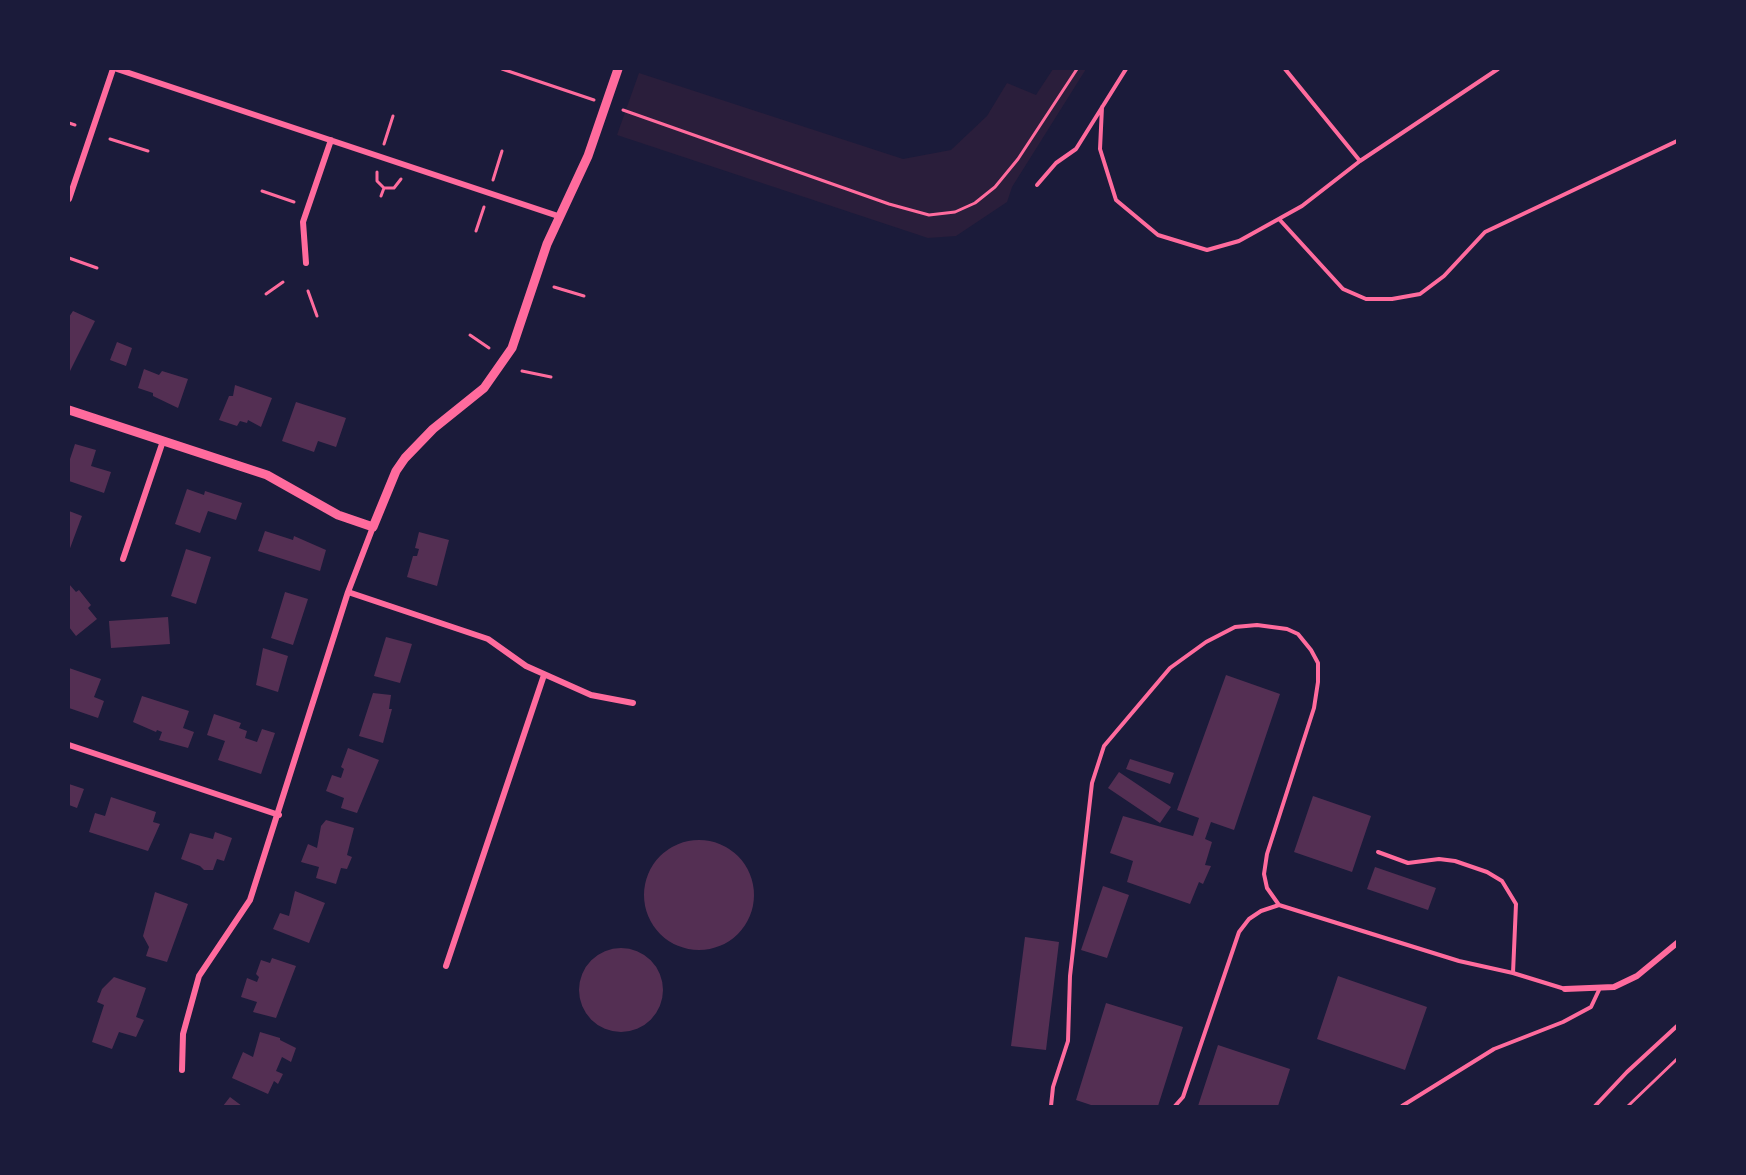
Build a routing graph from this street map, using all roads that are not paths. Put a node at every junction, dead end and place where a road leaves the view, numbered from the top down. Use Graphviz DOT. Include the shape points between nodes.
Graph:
graph roads {
  1 [pos="115,69"];
  2 [pos="618,69"];
  3 [pos="1126,69"];
  4 [pos="1285,69"];
  5 [pos="1498,69"];
  6 [pos="1102,107"];
  7 [pos="331,140"];
  8 [pos="1677,141"];
  9 [pos="1360,161"];
  10 [pos="1037,185"];
  11 [pos="69,199"];
  12 [pos="558,216"];
  13 [pos="1279,219"];
  14 [pos="306,262"];
  15 [pos="69,410"];
  16 [pos="163,441"];
  17 [pos="374,527"];
  18 [pos="123,559"];
  19 [pos="348,592"];
  20 [pos="544,675"];
  21 [pos="633,703"];
  22 [pos="69,745"];
  23 [pos="279,815"];
  24 [pos="1378,852"];
  25 [pos="1279,905"];
  26 [pos="1677,943"];
  27 [pos="446,966"];
  28 [pos="1513,973"];
  29 [pos="1565,989"];
  30 [pos="1599,990"];
  31 [pos="1677,1026"];
  32 [pos="182,1070"];
  33 [pos="1052,1106"];
  34 [pos="1175,1106"];
  35 [pos="1402,1106"];
  36 [pos="1595,1106"];
  1 -- 7 [label="street"];
  1 -- 11 [label="street"];
  2 -- 12 [label="street" via="588,156"];
  3 -- 6 [label="lane"];
  4 -- 9 [label="lane"];
  5 -- 9 [label="lane"];
  6 -- 10 [label="lane" via="1076,149 1056,163"];
  6 -- 13 [label="lane" via="1100,149 1116,200 1158,236 1207,250 1239,241"];
  7 -- 12 [label="street"];
  7 -- 14 [label="street" via="303,222"];
  8 -- 13 [label="lane" via="1485,232 1444,276 1420,294 1365,299 1343,289"];
  9 -- 13 [label="lane"];
  12 -- 17 [label="street" via="518,334 503,365 484,388 433,429 405,458"];
  15 -- 16 [label="street"];
  16 -- 17 [label="street" via="267,476 338,515"];
  16 -- 18 [label="street"];
  17 -- 19 [label="street"];
  19 -- 20 [label="street" via="488,639"];
  19 -- 23 [label="street"];
  20 -- 21 [label="street" via="591,696"];
  20 -- 27 [label="street"];
  22 -- 23 [label="street"];
  23 -- 32 [label="street" via="250,900 199,976 183,1035"];
  24 -- 28 [label="lane" via="1408,863 1455,861 1502,881 1516,904"];
  25 -- 28 [label="lane" via="1459,961"];
  25 -- 33 [label="lane" via="1267,888 1267,854 1314,708 1318,663 1298,634 1287,629 1235,627 1170,668 1104,746 1095,767 1070,976 1068,1041 1053,1087"];
  25 -- 34 [label="lane" via="1249,919 1239,932 1183,1096"];
  26 -- 30 [label="street" via="1636,976"];
  28 -- 29 [label="lane"];
  29 -- 30 [label="street"];
  30 -- 35 [label="lane" via="1591,1007 1494,1049"];
  31 -- 36 [label="lane"];
}
